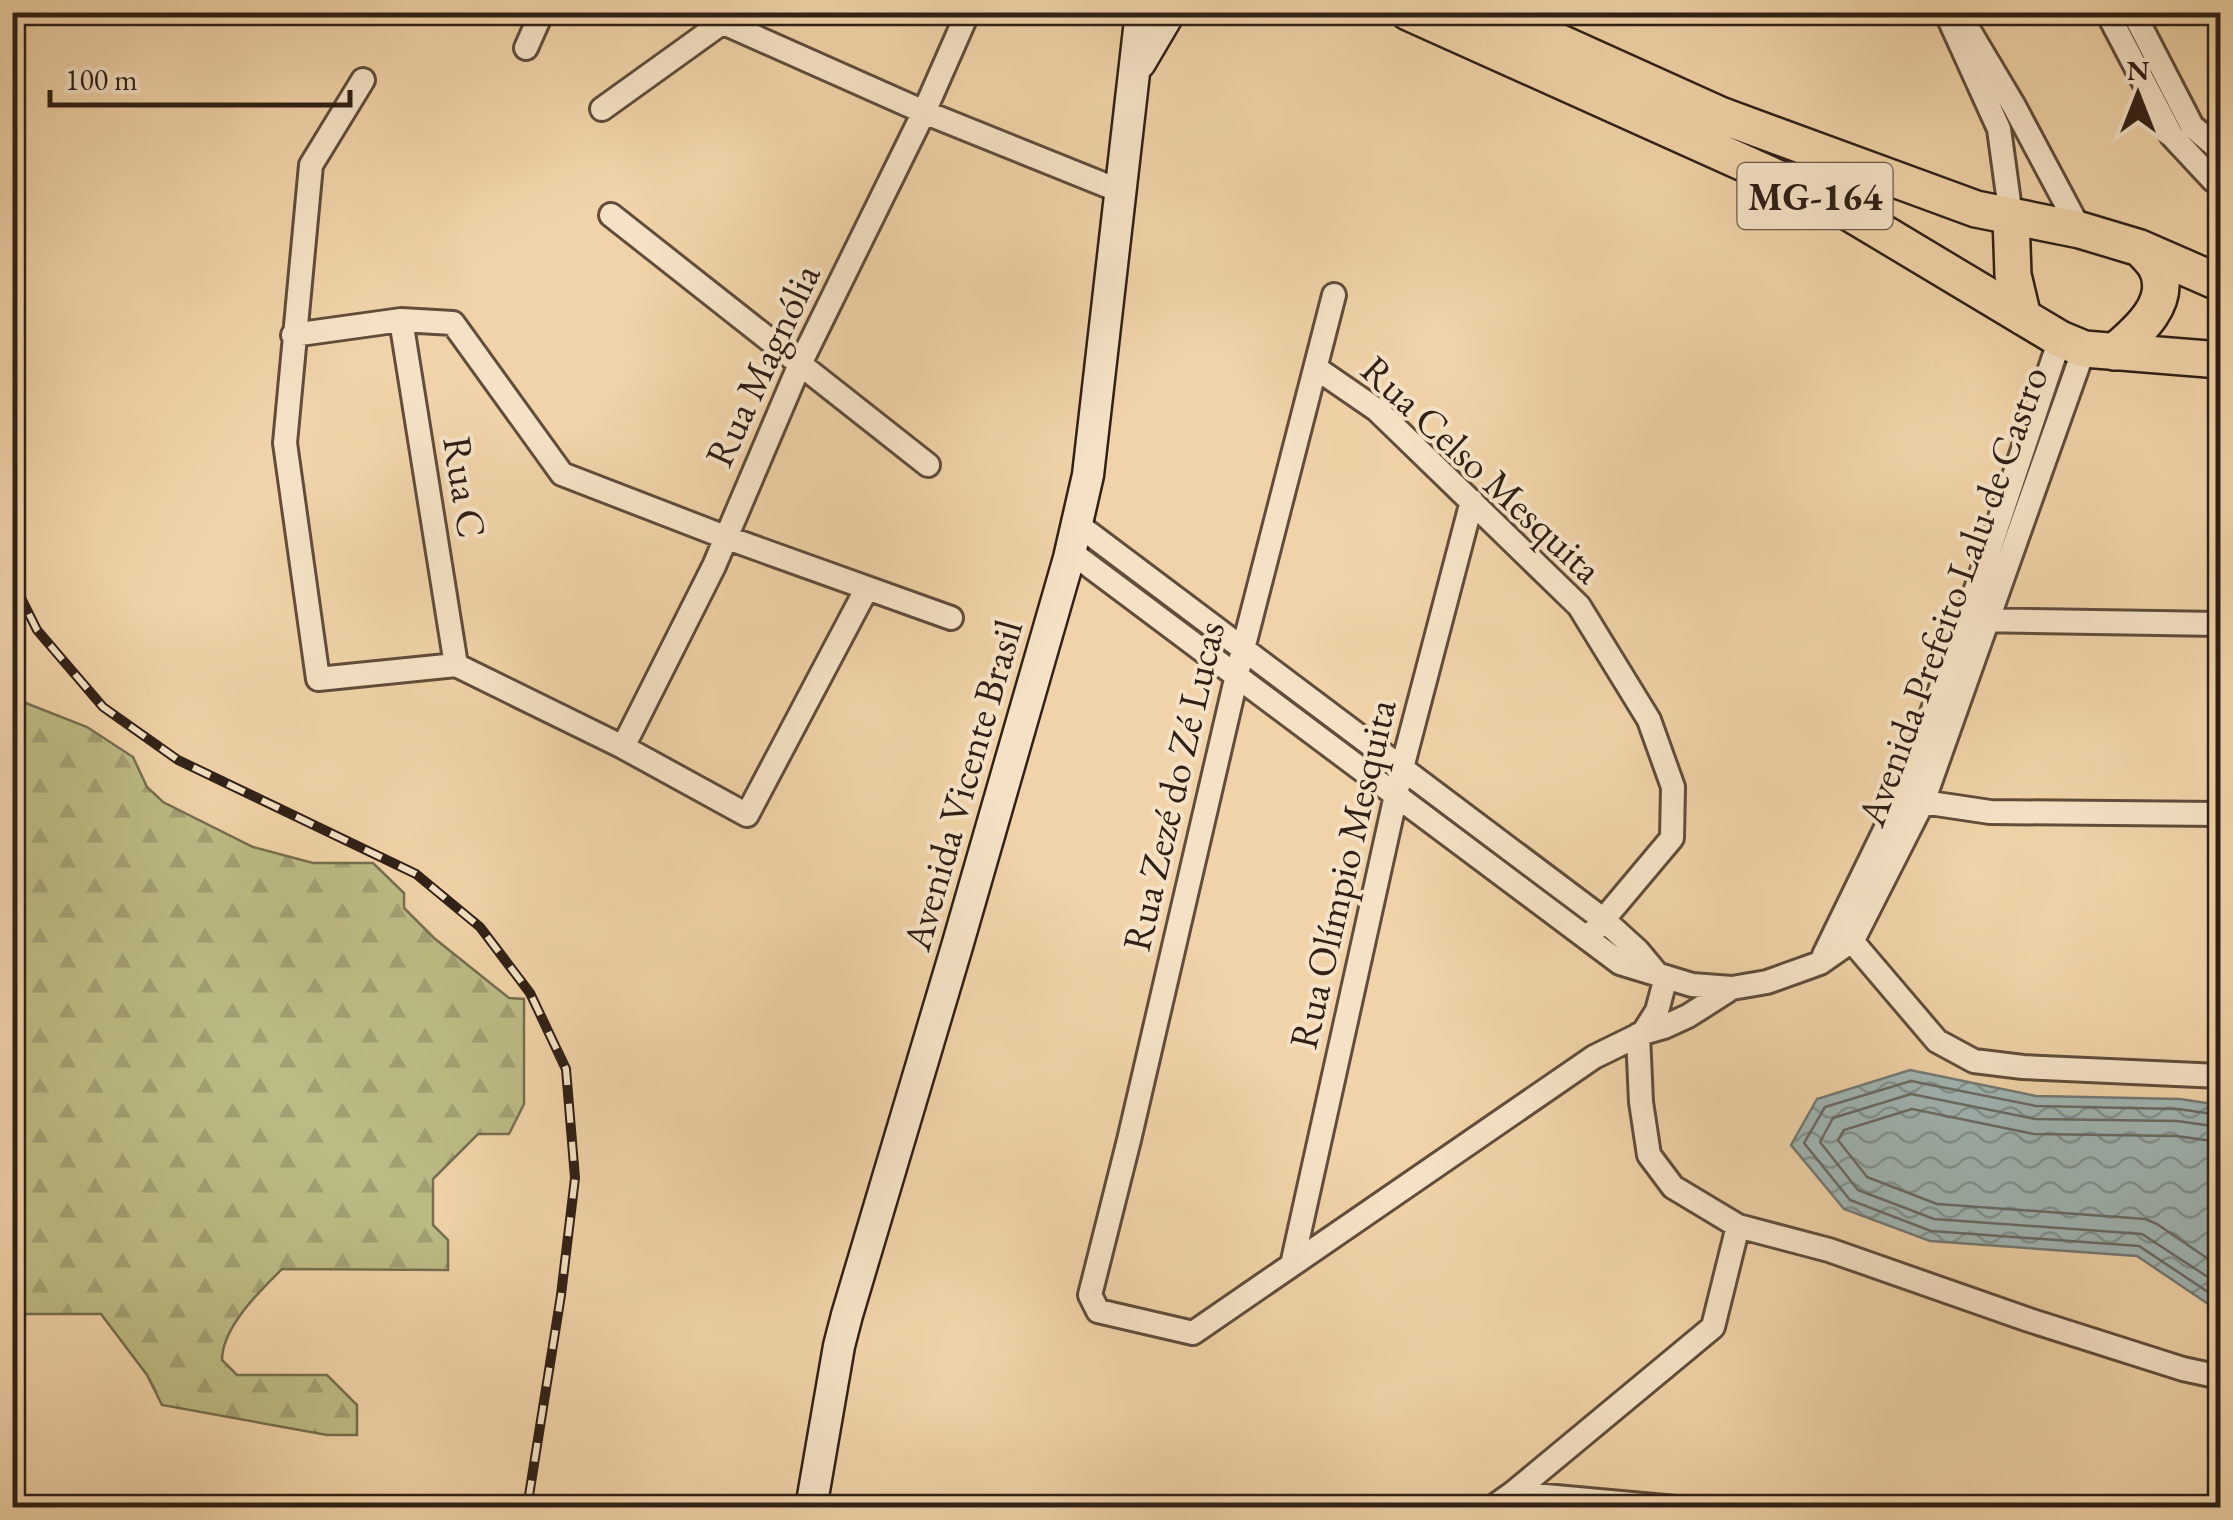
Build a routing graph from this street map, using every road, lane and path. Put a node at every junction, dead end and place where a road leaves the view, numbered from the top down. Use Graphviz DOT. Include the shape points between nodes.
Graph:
graph roads {
  1 [pos="542,12"];
  2 [pos="699,12"];
  3 [pos="968,12"];
  4 [pos="1141,12"];
  5 [pos="1170,12"];
  6 [pos="1408,12"];
  7 [pos="1492,12"];
  8 [pos="1949,12"];
  9 [pos="1958,12"];
  10 [pos="2107,12"];
  11 [pos="2133,12"];
  12 [pos="729,18"];
  13 [pos="526,48"];
  14 [pos="1134,74"];
  15 [pos="363,80"];
  16 [pos="602,109"];
  17 [pos="924,112"];
  18 [pos="2207,150"];
  19 [pos="2220,182"];
  20 [pos="1120,191"];
  21 [pos="610,215"];
  22 [pos="2010,217"];
  23 [pos="2080,230"];
  24 [pos="2140,248"];
  25 [pos="2220,283"];
  26 [pos="1334,294"];
  27 [pos="2024,317"];
  28 [pos="401,320"];
  29 [pos="293,335"];
  30 [pos="2086,347"];
  31 [pos="2220,360"];
  32 [pos="800,364"];
  33 [pos="1316,368"];
  34 [pos="928,465"];
  35 [pos="1472,501"];
  36 [pos="725,537"];
  37 [pos="1074,538"];
  38 [pos="867,588"];
  39 [pos="952,618"];
  40 [pos="1976,620"];
  41 [pos="2220,624"];
  42 [pos="1243,649"];
  43 [pos="456,665"];
  44 [pos="1236,676"];
  45 [pos="623,748"];
  46 [pos="1402,768"];
  47 [pos="1396,795"];
  48 [pos="1912,799"];
  49 [pos="2220,814"];
  50 [pos="1596,929"];
  51 [pos="1846,934"];
  52 [pos="1662,976"];
  53 [pos="1732,988"];
  54 [pos="1640,1034"];
  55 [pos="2220,1076"];
  56 [pos="1738,1226"];
  57 [pos="1292,1265"];
  58 [pos="2220,1377"];
  59 [pos="1514,1494"];
  60 [pos="811,1508"];
  61 [pos="1492,1508"];
  62 [pos="1676,1508"];
  1 -- 13 [label="street"];
  2 -- 12 [label="street"];
  3 -- 17 [label="street, Rua Magnólia"];
  4 -- 14 [label="street, Avenida Vicente Brasil"];
  5 -- 14 [label="street, Avenida Vicente Brasil"];
  6 -- 27 [label="main road, MG-164" via="1835,204"];
  7 -- 22 [label="main road, MG-164" via="1720,115"];
  8 -- 22 [label="street" via="1999,129"];
  9 -- 23 [label="street"];
  10 -- 18 [label="street" via="2172,136"];
  11 -- 18 [label="street"];
  12 -- 16 [label="street"];
  12 -- 17 [label="street"];
  14 -- 20 [label="street, Avenida Vicente Brasil"];
  15 -- 29 [label="street" via="311,165"];
  17 -- 20 [label="street"];
  17 -- 32 [label="street, Rua Magnólia"];
  18 -- 19 [label="street" via="2213,180"];
  20 -- 37 [label="street, Avenida Vicente Brasil" via="1088,475"];
  21 -- 32 [label="street"];
  22 -- 23 [label="main road, MG-164"];
  22 -- 27 [label="main road" via="2013,275"];
  23 -- 24 [label="main road, MG-164"];
  24 -- 25 [label="main road, MG-164"];
  24 -- 30 [label="main road" via="2157,268 2161,295 2142,329"];
  26 -- 33 [label="street, Rua Zezé do Zé Lucas"];
  27 -- 30 [label="main road, MG-164"];
  28 -- 29 [label="street"];
  28 -- 36 [label="street" via="454,323 562,474"];
  28 -- 43 [label="street, Rua C"];
  29 -- 43 [label="street" via="285,443 318,679"];
  30 -- 31 [label="main road, MG-164"];
  30 -- 40 [label="street, Avenida Prefeito Lalu de Castro"];
  32 -- 34 [label="street"];
  32 -- 36 [label="street, Rua Magnólia"];
  33 -- 35 [label="street, Rua Celso Mesquita" via="1377,410"];
  33 -- 42 [label="street, Rua Zezé do Zé Lucas"];
  35 -- 46 [label="street, Rua Olímpio Mesquita"];
  35 -- 50 [label="street, Rua Celso Mesquita" via="1579,606 1649,720 1673,788 1672,838"];
  36 -- 38 [label="street"];
  36 -- 45 [label="street, Rua Magnólia"];
  37 -- 42 [label="street"];
  37 -- 44 [label="street"];
  37 -- 60 [label="street, Avenida Vicente Brasil" via="839,1346"];
  38 -- 39 [label="street"];
  38 -- 45 [label="street" via="747,816"];
  40 -- 41 [label="street"];
  40 -- 48 [label="street, Avenida Prefeito Lalu de Castro"];
  42 -- 44 [label="street, Rua Zezé do Zé Lucas"];
  42 -- 46 [label="street"];
  43 -- 45 [label="street"];
  44 -- 47 [label="street"];
  44 -- 57 [label="street, Rua Zezé do Zé Lucas" via="1090,1295 1098,1311 1193,1333"];
  46 -- 47 [label="street, Rua Olímpio Mesquita"];
  46 -- 50 [label="street"];
  47 -- 50 [label="street"];
  47 -- 57 [label="street, Rua Olímpio Mesquita"];
  48 -- 49 [label="street" via="1990,812"];
  48 -- 51 [label="street, Avenida Prefeito Lalu de Castro"];
  50 -- 52 [label="street" via="1638,951"];
  51 -- 53 [label="street, Avenida Prefeito Lalu de Castro" via="1820,963"];
  51 -- 55 [label="street" via="1937,1041 1974,1061"];
  52 -- 53 [label="street, Avenida Prefeito Lalu de Castro"];
  52 -- 54 [label="street" via="1657,1010"];
  53 -- 54 [label="street" via="1688,1016"];
  54 -- 56 [label="street" via="1649,1155 1673,1187"];
  54 -- 57 [label="street" via="1544,1090"];
  56 -- 58 [label="street"];
  56 -- 59 [label="street" via="1713,1327"];
  59 -- 61 [label="street"];
  59 -- 62 [label="street"];
}
